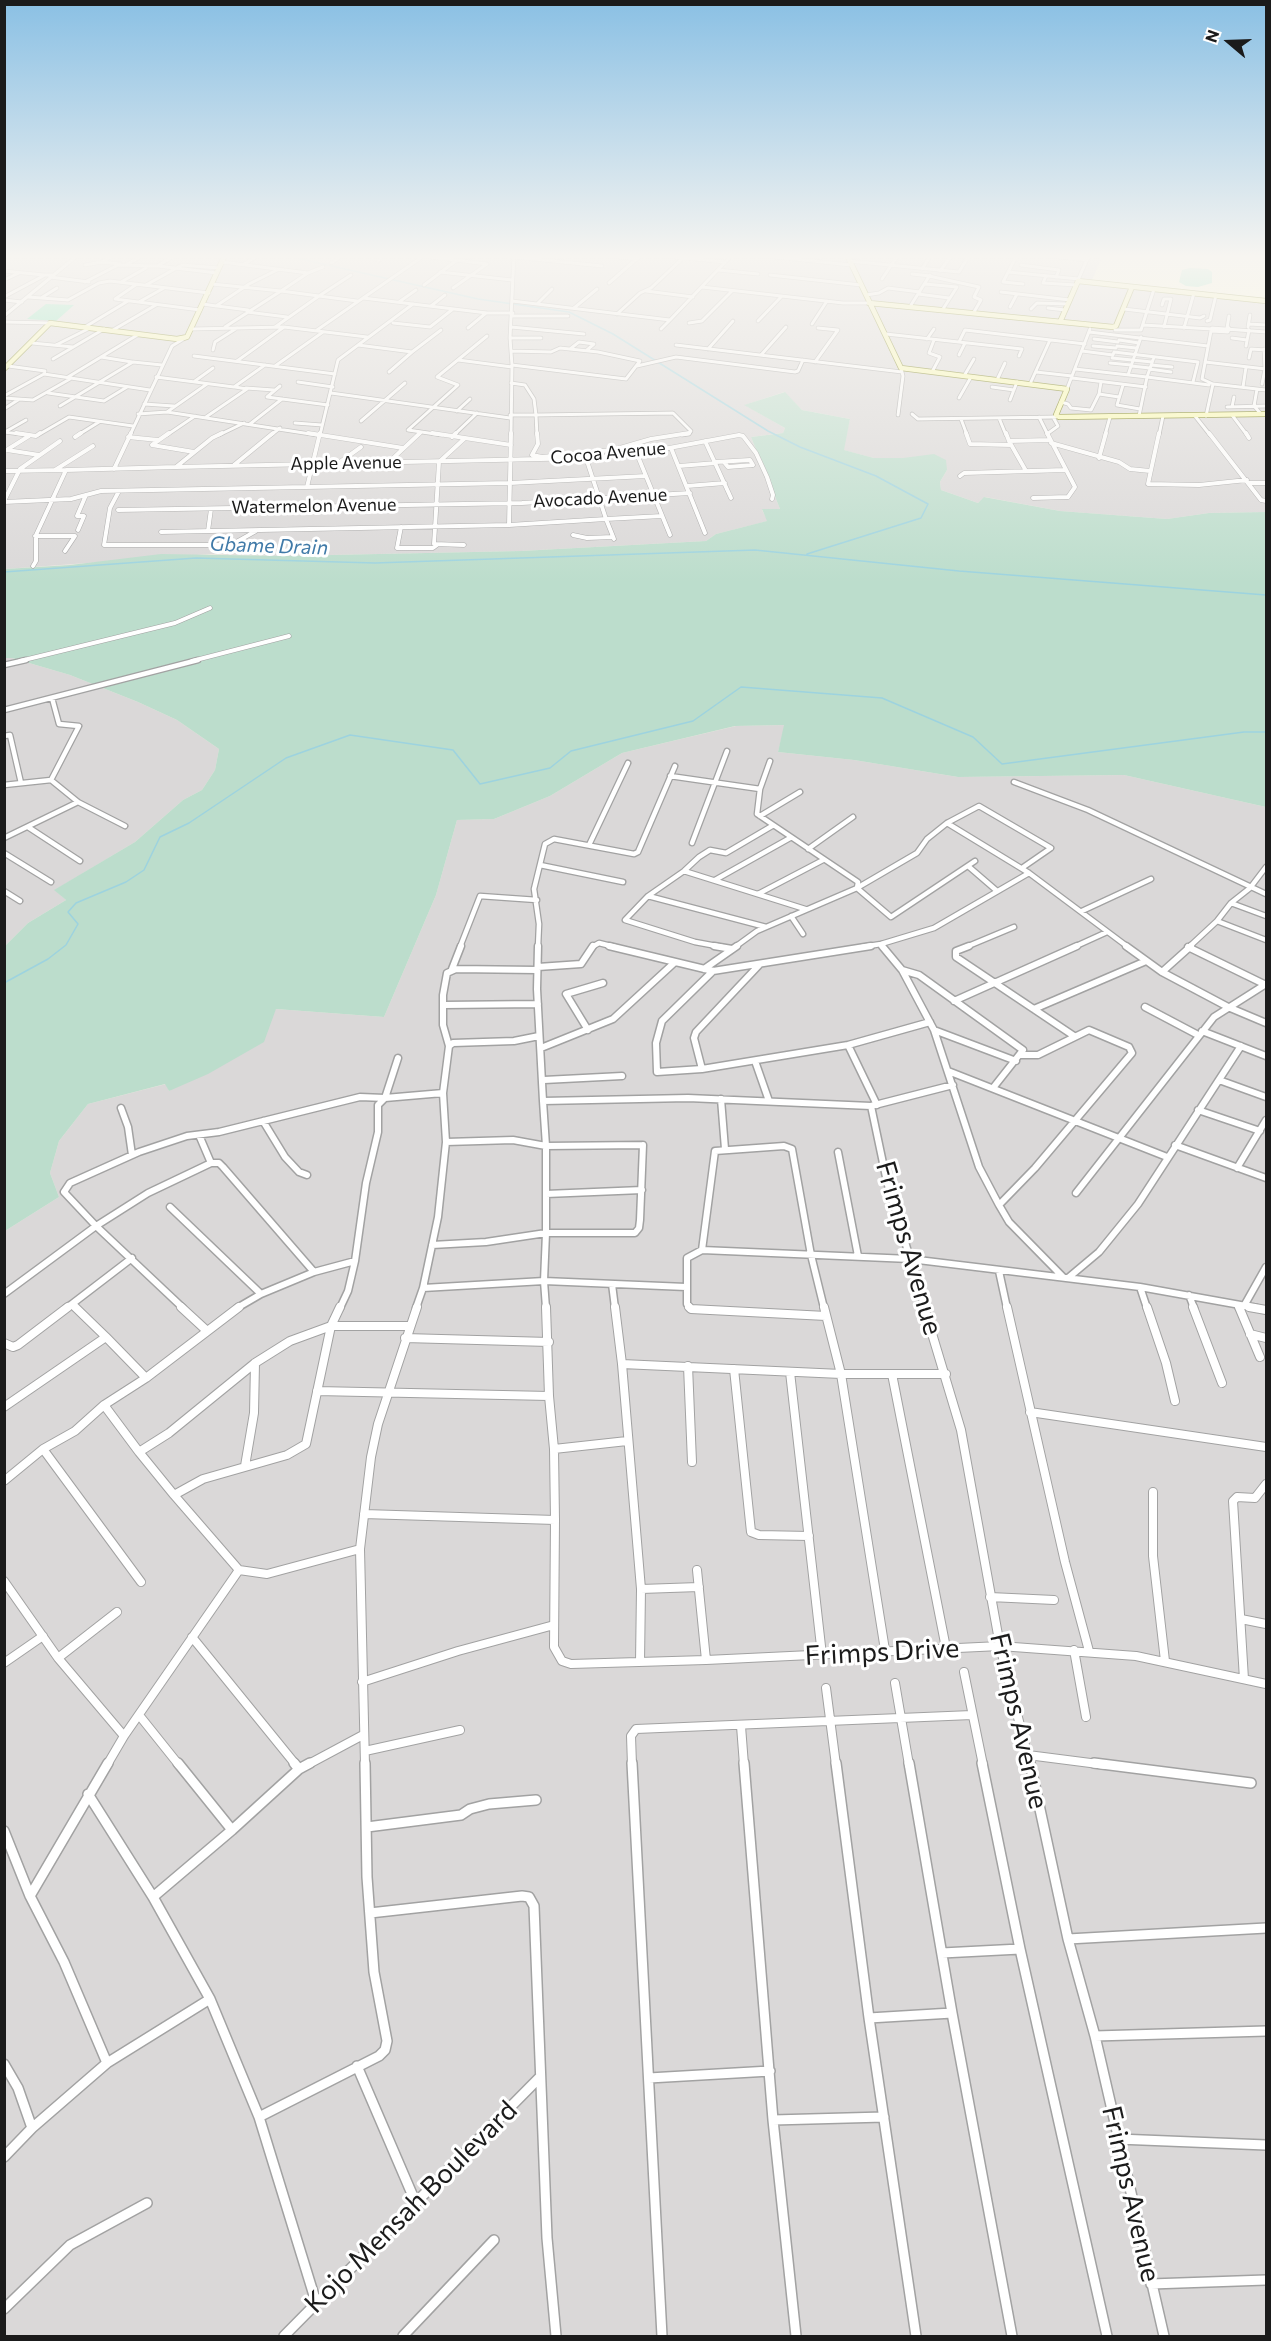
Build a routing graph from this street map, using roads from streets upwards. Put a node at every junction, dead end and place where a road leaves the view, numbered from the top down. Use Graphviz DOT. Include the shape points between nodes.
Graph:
graph roads {
  1 [pos="90,364"];
  2 [pos="129,364"];
  3 [pos="155,364"];
  4 [pos="260,364"];
  5 [pos="277,364"];
  6 [pos="337,364"];
  7 [pos="397,364"];
  8 [pos="453,364"];
  9 [pos="496,364"];
  10 [pos="643,364"];
  11 [pos="725,364"];
  12 [pos="801,364"];
  13 [pos="839,364"];
  14 [pos="899,364"];
  15 [pos="936,364"];
  16 [pos="971,364"];
  17 [pos="1004,364"];
  18 [pos="1039,364"];
  19 [pos="1077,364"];
  20 [pos="1110,364"];
  21 [pos="1131,364"];
  22 [pos="1133,364"];
  23 [pos="1198,364"];
  24 [pos="1205,364"];
  25 [pos="1223,364"];
  26 [pos="162,365"];
  27 [pos="265,365"];
  28 [pos="274,366"];
  29 [pos="512,366"];
  30 [pos="636,366"];
  31 [pos="1150,366"];
  32 [pos="6,367"];
  33 [pos="1172,367"];
  34 [pos="1246,367"];
  35 [pos="213,368"];
  36 [pos="1075,369"];
  37 [pos="1266,369"];
  38 [pos="901,370"];
  39 [pos="388,372"];
  40 [pos="932,372"];
  41 [pos="1036,372"];
  42 [pos="1108,372"];
  43 [pos="1171,372"];
  44 [pos="44,374"];
  45 [pos="335,374"];
  46 [pos="304,375"];
  47 [pos="1128,375"];
  48 [pos="964,376"];
  49 [pos="156,377"];
  50 [pos="971,377"];
  51 [pos="1072,377"];
  52 [pos="1148,377"];
  53 [pos="69,378"];
  54 [pos="997,380"];
  55 [pos="1169,380"];
  56 [pos="194,381"];
  57 [pos="1017,382"];
  58 [pos="1101,382"];
  59 [pos="1193,382"];
  60 [pos="99,383"];
  61 [pos="207,383"];
  62 [pos="405,383"];
  63 [pos="512,383"];
  64 [pos="1030,384"];
  65 [pos="1213,384"];
  66 [pos="1263,384"];
  67 [pos="1123,385"];
  68 [pos="280,386"];
  69 [pos="127,387"];
  70 [pos="234,387"];
  71 [pos="333,387"];
  72 [pos="992,387"];
  73 [pos="1146,387"];
  74 [pos="1243,387"];
  75 [pos="246,388"];
  76 [pos="1067,388"];
  77 [pos="1257,389"];
  78 [pos="150,390"];
  79 [pos="274,390"];
  80 [pos="1014,390"];
  81 [pos="1266,390"];
  82 [pos="48,393"];
  83 [pos="331,393"];
  84 [pos="1099,394"];
  85 [pos="76,396"];
  86 [pos="4,397"];
  87 [pos="1119,397"];
  88 [pos="1234,397"];
  89 [pos="959,398"];
  90 [pos="283,399"];
  91 [pos="470,399"];
  92 [pos="18,400"];
  93 [pos="1010,400"];
  94 [pos="385,401"];
  95 [pos="1061,402"];
  96 [pos="144,404"];
  97 [pos="328,405"];
  98 [pos="60,406"];
  99 [pos="174,406"];
  100 [pos="1254,406"];
  101 [pos="1266,406"];
  102 [pos="1227,407"];
  103 [pos="1232,407"];
  104 [pos="433,408"];
  105 [pos="4,409"];
  106 [pos="1140,409"];
  107 [pos="457,411"];
  108 [pos="167,412"];
  109 [pos="477,413"];
  110 [pos="138,414"];
  111 [pos="912,414"];
  112 [pos="1264,414"];
  113 [pos="898,415"];
  114 [pos="1232,415"];
  115 [pos="196,416"];
  116 [pos="510,416"];
  117 [pos="536,416"];
  118 [pos="1138,416"];
  119 [pos="1163,416"];
  120 [pos="1195,416"];
  121 [pos="1206,416"];
  122 [pos="206,417"];
  123 [pos="1039,417"];
  124 [pos="1054,417"];
  125 [pos="1110,417"];
  126 [pos="999,418"];
  127 [pos="961,419"];
  128 [pos="26,420"];
  129 [pos="99,421"];
  130 [pos="361,421"];
  131 [pos="244,423"];
  132 [pos="295,423"];
  133 [pos="250,424"];
  134 [pos="322,425"];
  135 [pos="134,426"];
  136 [pos="279,428"];
  137 [pos="5,432"];
  138 [pos="420,433"];
  139 [pos="320,434"];
  140 [pos="1047,434"];
  141 [pos="30,436"];
  142 [pos="128,436"];
  143 [pos="75,437"];
  144 [pos="452,437"];
  145 [pos="1249,438"];
  146 [pos="464,439"];
  147 [pos="158,440"];
  148 [pos="60,441"];
  149 [pos="705,441"];
  150 [pos="1051,442"];
  151 [pos="1010,443"];
  152 [pos="511,445"];
  153 [pos="93,446"];
  154 [pos="361,447"];
  155 [pos="403,448"];
  156 [pos="671,448"];
  157 [pos="6,451"];
  158 [pos="194,452"];
  159 [pos="638,454"];
  160 [pos="39,455"];
  161 [pos="586,458"];
  162 [pos="1099,458"];
  163 [pos="510,461"];
  164 [pos="389,462"];
  165 [pos="439,462"];
  166 [pos="724,462"];
  167 [pos="311,463"];
  168 [pos="339,463"];
  169 [pos="716,463"];
  170 [pos="234,465"];
  171 [pos="679,466"];
  172 [pos="176,467"];
  173 [pos="114,469"];
  174 [pos="54,470"];
  175 [pos="66,470"];
  176 [pos="1065,470"];
  177 [pos="4,471"];
  178 [pos="20,471"];
  179 [pos="1026,471"];
  180 [pos="1150,471"];
  181 [pos="646,476"];
  182 [pos="960,476"];
  183 [pos="594,480"];
  184 [pos="1248,482"];
  185 [pos="510,483"];
  186 [pos="725,483"];
  187 [pos="1266,483"];
  188 [pos="437,484"];
  189 [pos="687,486"];
  190 [pos="307,487"];
  191 [pos="119,491"];
  192 [pos="690,493"];
  193 [pos="86,495"];
  194 [pos="652,495"];
  195 [pos="600,498"];
  196 [pos="731,498"];
  197 [pos="1033,498"];
  198 [pos="772,499"];
  199 [pos="4,501"];
  200 [pos="51,501"];
  201 [pos="1266,501"];
  202 [pos="510,502"];
  203 [pos="436,503"];
  204 [pos="211,509"];
  205 [pos="118,510"];
  206 [pos="662,516"];
  207 [pos="606,519"];
  208 [pos="509,525"];
  209 [pos="435,526"];
  210 [pos="401,527"];
  211 [pos="78,530"];
  212 [pos="257,530"];
  213 [pos="208,531"];
  214 [pos="161,532"];
  215 [pos="705,533"];
  216 [pos="670,535"];
  217 [pos="35,536"];
  218 [pos="573,536"];
  219 [pos="437,545"];
  220 [pos="464,545"];
  221 [pos="65,551"];
  222 [pos="33,566"];
  223 [pos="210,608"];
  224 [pos="289,636"];
  225 [pos="4,665"];
  226 [pos="52,698"];
  227 [pos="4,710"];
  228 [pos="4,736"];
  229 [pos="727,751"];
  230 [pos="770,761"];
  231 [pos="628,763"];
  232 [pos="675,765"];
  233 [pos="670,776"];
  234 [pos="51,780"];
  235 [pos="715,782"];
  236 [pos="1014,782"];
  237 [pos="21,783"];
  238 [pos="4,785"];
  239 [pos="760,789"];
  240 [pos="800,792"];
  241 [pos="78,801"];
  242 [pos="760,816"];
  243 [pos="853,817"];
  244 [pos="947,823"];
  245 [pos="28,826"];
  246 [pos="125,826"];
  247 [pos="772,826"];
  248 [pos="4,838"];
  249 [pos="790,838"];
  250 [pos="692,843"];
  251 [pos="590,845"];
  252 [pos="808,849"];
  253 [pos="4,853"];
  254 [pos="824,860"];
  255 [pos="80,861"];
  256 [pos="975,861"];
  257 [pos="540,865"];
  258 [pos="968,866"];
  259 [pos="1266,867"];
  260 [pos="1022,868"];
  261 [pos="684,871"];
  262 [pos="1029,873"];
  263 [pos="1151,879"];
  264 [pos="714,880"];
  265 [pos="51,882"];
  266 [pos="623,882"];
  267 [pos="857,888"];
  268 [pos="1250,888"];
  269 [pos="4,891"];
  270 [pos="997,891"];
  271 [pos="758,894"];
  272 [pos="1266,894"];
  273 [pos="648,896"];
  274 [pos="537,900"];
  275 [pos="20,901"];
  276 [pos="1231,903"];
  277 [pos="805,909"];
  278 [pos="1082,911"];
  279 [pos="791,916"];
  280 [pos="1266,916"];
  281 [pos="1217,921"];
  282 [pos="766,927"];
  283 [pos="1014,927"];
  284 [pos="1107,932"];
  285 [pos="803,934"];
  286 [pos="1266,940"];
  287 [pos="881,944"];
  288 [pos="1188,947"];
  289 [pos="732,949"];
  290 [pos="1146,961"];
  291 [pos="674,963"];
  292 [pos="760,964"];
  293 [pos="538,968"];
  294 [pos="452,969"];
  295 [pos="704,969"];
  296 [pos="902,970"];
  297 [pos="712,971"];
  298 [pos="1162,972"];
  299 [pos="603,983"];
  300 [pos="994,983"];
  301 [pos="1266,985"];
  302 [pos="954,1001"];
  303 [pos="538,1004"];
  304 [pos="444,1005"];
  305 [pos="1145,1007"];
  306 [pos="1228,1007"];
  307 [pos="1034,1010"];
  308 [pos="930,1022"];
  309 [pos="1266,1023"];
  310 [pos="588,1030"];
  311 [pos="934,1030"];
  312 [pos="1200,1033"];
  313 [pos="538,1036"];
  314 [pos="1074,1036"];
  315 [pos="848,1045"];
  316 [pos="449,1046"];
  317 [pos="1241,1046"];
  318 [pos="541,1048"];
  319 [pos="1021,1055"];
  320 [pos="1266,1056"];
  321 [pos="398,1058"];
  322 [pos="755,1061"];
  323 [pos="1016,1061"];
  324 [pos="702,1069"];
  325 [pos="948,1071"];
  326 [pos="622,1076"];
  327 [pos="544,1080"];
  328 [pos="1219,1080"];
  329 [pos="953,1085"];
  330 [pos="993,1088"];
  331 [pos="443,1093"];
  332 [pos="1266,1097"];
  333 [pos="385,1098"];
  334 [pos="721,1100"];
  335 [pos="543,1101"];
  336 [pos="769,1101"];
  337 [pos="874,1106"];
  338 [pos="121,1108"];
  339 [pos="1198,1110"];
  340 [pos="1266,1120"];
  341 [pos="1074,1121"];
  342 [pos="263,1122"];
  343 [pos="1260,1131"];
  344 [pos="198,1135"];
  345 [pos="1118,1138"];
  346 [pos="446,1142"];
  347 [pos="1175,1145"];
  348 [pos="546,1146"];
  349 [pos="725,1149"];
  350 [pos="838,1152"];
  351 [pos="132,1155"];
  352 [pos="1167,1157"];
  353 [pos="211,1163"];
  354 [pos="1237,1168"];
  355 [pos="308,1175"];
  356 [pos="1266,1178"];
  357 [pos="642,1190"];
  358 [pos="1076,1193"];
  359 [pos="546,1194"];
  360 [pos="999,1205"];
  361 [pos="170,1207"];
  362 [pos="96,1226"];
  363 [pos="546,1233"];
  364 [pos="432,1245"];
  365 [pos="702,1250"];
  366 [pos="811,1255"];
  367 [pos="858,1257"];
  368 [pos="132,1258"];
  369 [pos="910,1259"];
  370 [pos="355,1261"];
  371 [pos="1266,1267"];
  372 [pos="999,1271"];
  373 [pos="314,1272"];
  374 [pos="1065,1278"];
  375 [pos="544,1281"];
  376 [pos="612,1284"];
  377 [pos="686,1287"];
  378 [pos="1140,1287"];
  379 [pos="423,1288"];
  380 [pos="4,1294"];
  381 [pos="261,1294"];
  382 [pos="1189,1295"];
  383 [pos="72,1304"];
  384 [pos="1241,1305"];
  385 [pos="1266,1310"];
  386 [pos="826,1316"];
  387 [pos="331,1326"];
  388 [pos="409,1326"];
  389 [pos="206,1330"];
  390 [pos="1250,1334"];
  391 [pos="106,1337"];
  392 [pos="405,1338"];
  393 [pos="1266,1338"];
  394 [pos="549,1342"];
  395 [pos="4,1343"];
  396 [pos="1260,1357"];
  397 [pos="255,1363"];
  398 [pos="622,1364"];
  399 [pos="688,1366"];
  400 [pos="734,1369"];
  401 [pos="790,1372"];
  402 [pos="841,1374"];
  403 [pos="892,1374"];
  404 [pos="946,1374"];
  405 [pos="146,1378"];
  406 [pos="1222,1383"];
  407 [pos="317,1391"];
  408 [pos="387,1393"];
  409 [pos="549,1396"];
  410 [pos="1175,1401"];
  411 [pos="104,1405"];
  412 [pos="4,1407"];
  413 [pos="1030,1412"];
  414 [pos="627,1441"];
  415 [pos="1266,1447"];
  416 [pos="43,1449"];
  417 [pos="554,1449"];
  418 [pos="139,1452"];
  419 [pos="692,1462"];
  420 [pos="245,1466"];
  421 [pos="4,1481"];
  422 [pos="1266,1484"];
  423 [pos="1153,1491"];
  424 [pos="174,1495"];
  425 [pos="364,1514"];
  426 [pos="555,1520"];
  427 [pos="809,1536"];
  428 [pos="360,1550"];
  429 [pos="239,1570"];
  430 [pos="697,1570"];
  431 [pos="4,1581"];
  432 [pos="141,1582"];
  433 [pos="699,1587"];
  434 [pos="641,1589"];
  435 [pos="990,1597"];
  436 [pos="1054,1600"];
  437 [pos="117,1612"];
  438 [pos="1240,1618"];
  439 [pos="1266,1624"];
  440 [pos="554,1625"];
  441 [pos="43,1636"];
  442 [pos="192,1637"];
  443 [pos="1000,1646"];
  444 [pos="946,1648"];
  445 [pos="885,1650"];
  446 [pos="1074,1650"];
  447 [pos="1089,1651"];
  448 [pos="822,1655"];
  449 [pos="58,1658"];
  450 [pos="706,1660"];
  451 [pos="1165,1661"];
  452 [pos="640,1662"];
  453 [pos="4,1663"];
  454 [pos="964,1671"];
  455 [pos="1244,1679"];
  456 [pos="362,1682"];
  457 [pos="896,1683"];
  458 [pos="1266,1684"];
  459 [pos="826,1688"];
  460 [pos="139,1715"];
  461 [pos="972,1715"];
  462 [pos="1086,1717"];
  463 [pos="902,1718"];
  464 [pos="830,1720"];
  465 [pos="741,1726"];
  466 [pos="460,1730"];
  467 [pos="124,1736"];
  468 [pos="363,1736"];
  469 [pos="365,1750"];
  470 [pos="1028,1755"];
  471 [pos="298,1769"];
  472 [pos="1251,1783"];
  473 [pos="88,1794"];
  474 [pos="536,1800"];
  475 [pos="367,1827"];
  476 [pos="232,1830"];
  477 [pos="4,1831"];
  478 [pos="30,1896"];
  479 [pos="153,1897"];
  480 [pos="370,1913"];
  481 [pos="1266,1928"];
  482 [pos="1068,1939"];
  483 [pos="1020,1949"];
  484 [pos="942,1953"];
  485 [pos="210,1999"];
  486 [pos="952,2013"];
  487 [pos="869,2018"];
  488 [pos="1266,2031"];
  489 [pos="1095,2036"];
  490 [pos="107,2063"];
  491 [pos="4,2064"];
  492 [pos="357,2066"];
  493 [pos="771,2071"];
  494 [pos="649,2078"];
  495 [pos="539,2079"];
  496 [pos="259,2117"];
  497 [pos="884,2117"];
  498 [pos="774,2120"];
  499 [pos="32,2128"];
  500 [pos="1118,2139"];
  501 [pos="1266,2145"];
  502 [pos="4,2157"];
  503 [pos="415,2201"];
  504 [pos="147,2203"];
  505 [pos="494,2240"];
  506 [pos="1266,2280"];
  507 [pos="1151,2284"];
  508 [pos="316,2302"];
  509 [pos="4,2308"];
  510 [pos="284,2337"];
  511 [pos="403,2337"];
  512 [pos="556,2337"];
  513 [pos="663,2337"];
  514 [pos="796,2337"];
  515 [pos="916,2337"];
  516 [pos="1012,2337"];
  517 [pos="1107,2337"];
  518 [pos="1164,2337"];
  1 -- 53 [label="street"];
  2 -- 60 [label="street"];
  3 -- 26 [label="street"];
  4 -- 27 [label="street"];
  5 -- 28 [label="street"];
  6 -- 45 [label="street"];
  7 -- 39 [label="street"];
  8 -- 104 [label="street" via="437,378 458,385"];
  9 -- 29 [label="street"];
  10 -- 30 [label="street"];
  11 -- 12 [label="street" via="795,372"];
  13 -- 38 [label="street"];
  14 -- 38 [label="street"];
  15 -- 40 [label="street"];
  16 -- 48 [label="street"];
  17 -- 54 [label="street"];
  18 -- 41 [label="street"];
  19 -- 36 [label="street"];
  20 -- 42 [label="street"];
  21 -- 47 [label="street"];
  22 -- 31 [label="street"];
  23 -- 59 [label="street"];
  24 -- 65 [label="street" via="1202,379"];
  25 -- 34 [label="street"];
  26 -- 49 [label="street"];
  27 -- 28 [label="street"];
  27 -- 70 [label="street"];
  28 -- 45 [label="street"];
  29 -- 30 [label="street" via="623,379"];
  29 -- 63 [label="street"];
  31 -- 33 [label="street"];
  31 -- 43 [label="street"];
  31 -- 52 [label="street"];
  32 -- 44 [label="street" via="45,371"];
  33 -- 43 [label="street"];
  34 -- 37 [label="street"];
  34 -- 74 [label="street"];
  35 -- 56 [label="street"];
  36 -- 42 [label="street"];
  36 -- 51 [label="street"];
  37 -- 66 [label="street"];
  38 -- 40 [label="street"];
  38 -- 113 [label="street"];
  40 -- 48 [label="street"];
  41 -- 51 [label="street"];
  41 -- 64 [label="street"];
  42 -- 47 [label="street"];
  43 -- 55 [label="street"];
  44 -- 53 [label="street"];
  44 -- 86 [label="street"];
  45 -- 71 [label="street"];
  46 -- 71 [label="street" via="297,381"];
  47 -- 52 [label="street"];
  48 -- 50 [label="street"];
  49 -- 56 [label="street"];
  49 -- 78 [label="street"];
  50 -- 54 [label="street"];
  50 -- 89 [label="street"];
  51 -- 58 [label="street"];
  51 -- 76 [label="street"];
  52 -- 55 [label="street"];
  52 -- 73 [label="street"];
  53 -- 60 [label="street"];
  53 -- 82 [label="street"];
  54 -- 57 [label="street"];
  55 -- 59 [label="street"];
  56 -- 61 [label="street"];
  57 -- 64 [label="street"];
  57 -- 80 [label="street"];
  58 -- 67 [label="street"];
  58 -- 84 [label="street"];
  59 -- 65 [label="street"];
  60 -- 69 [label="street"];
  60 -- 85 [label="street"];
  61 -- 70 [label="street"];
  61 -- 99 [label="street"];
  62 -- 94 [label="street"];
  63 -- 116 [label="street"];
  63 -- 117 [label="street" via="525,385 534,399"];
  64 -- 76 [label="street"];
  65 -- 74 [label="street"];
  65 -- 121 [label="street"];
  67 -- 73 [label="street"];
  67 -- 87 [label="street"];
  68 -- 79 [label="street"];
  69 -- 78 [label="street"];
  69 -- 85 [label="street" via="104,400"];
  70 -- 75 [label="street"];
  71 -- 83 [label="street"];
  72 -- 80 [label="street"];
  73 -- 106 [label="street"];
  74 -- 77 [label="street"];
  75 -- 79 [label="street"];
  75 -- 122 [label="street"];
  76 -- 95 [label="street"];
  77 -- 81 [label="street"];
  77 -- 100 [label="street"];
  78 -- 96 [label="street"];
  79 -- 90 [label="street" via="267,397"];
  80 -- 93 [label="street"];
  82 -- 85 [label="street"];
  82 -- 92 [label="street" via="33,400"];
  83 -- 94 [label="street"];
  83 -- 97 [label="street"];
  84 -- 87 [label="street"];
  84 -- 95 [label="street" via="1091,410 1071,408"];
  85 -- 98 [label="street"];
  86 -- 92 [label="street"];
  87 -- 106 [label="street" via="1117,406"];
  88 -- 103 [label="street"];
  90 -- 97 [label="street"];
  90 -- 133 [label="street"];
  91 -- 107 [label="street"];
  92 -- 105 [label="street"];
  94 -- 104 [label="street"];
  94 -- 130 [label="street"];
  95 -- 124 [label="street"];
  96 -- 99 [label="street"];
  96 -- 110 [label="street"];
  97 -- 134 [label="street"];
  99 -- 108 [label="street"];
  100 -- 101 [label="street"];
  100 -- 103 [label="street"];
  100 -- 112 [label="street"];
  102 -- 103 [label="street"];
  104 -- 107 [label="street"];
  104 -- 138 [label="street" via="408,429"];
  106 -- 118 [label="street"];
  107 -- 109 [label="street"];
  108 -- 110 [label="street"];
  108 -- 115 [label="street"];
  109 -- 116 [label="street"];
  109 -- 144 [label="street"];
  110 -- 135 [label="street"];
  111 -- 127 [label="street" via="918,419"];
  112 -- 114 [label="street"];
  114 -- 121 [label="street"];
  114 -- 145 [label="street"];
  115 -- 122 [label="street"];
  115 -- 147 [label="street"];
  116 -- 117 [label="street"];
  116 -- 152 [label="street"];
  117 -- 117 [label="street" via="673,412 690,431 626,448 537,457 532,455 537,447"];
  118 -- 119 [label="street"];
  118 -- 125 [label="street"];
  119 -- 120 [label="street"];
  119 -- 180 [label="street"];
  120 -- 121 [label="street"];
  120 -- 184 [label="street"];
  122 -- 131 [label="street"];
  123 -- 124 [label="street"];
  123 -- 126 [label="street"];
  123 -- 140 [label="street"];
  124 -- 125 [label="street"];
  124 -- 140 [label="street" via="1058,426"];
  125 -- 162 [label="street"];
  126 -- 127 [label="street"];
  126 -- 151 [label="street"];
  127 -- 151 [label="street" via="970,444"];
  128 -- 137 [label="street"];
  129 -- 135 [label="street"];
  129 -- 141 [label="street" via="67,417"];
  129 -- 143 [label="street"];
  131 -- 133 [label="street"];
  131 -- 158 [label="street" via="212,438"];
  132 -- 134 [label="street"];
  133 -- 136 [label="street"];
  134 -- 139 [label="street"];
  135 -- 142 [label="street"];
  136 -- 139 [label="street"];
  136 -- 170 [label="street"];
  137 -- 141 [label="street"];
  138 -- 144 [label="street"];
  138 -- 155 [label="street"];
  139 -- 155 [label="street"];
  139 -- 167 [label="street"];
  140 -- 150 [label="street"];
  141 -- 157 [label="street"];
  142 -- 147 [label="street"];
  142 -- 173 [label="street"];
  144 -- 146 [label="street"];
  146 -- 152 [label="street"];
  146 -- 165 [label="street"];
  147 -- 158 [label="street" via="152,445"];
  148 -- 160 [label="street"];
  149 -- 156 [label="street, Cocoa Avenue"];
  149 -- 169 [label="street"];
  149 -- 198 [label="street, Cocoa Avenue" via="743,436 756,453"];
  150 -- 151 [label="street"];
  150 -- 162 [label="street"];
  150 -- 176 [label="street"];
  151 -- 179 [label="street"];
  152 -- 163 [label="street"];
  153 -- 174 [label="street"];
  154 -- 168 [label="street"];
  155 -- 164 [label="street"];
  156 -- 159 [label="street, Cocoa Avenue"];
  156 -- 171 [label="street"];
  157 -- 160 [label="street"];
  158 -- 172 [label="street"];
  159 -- 161 [label="street, Cocoa Avenue"];
  159 -- 181 [label="street"];
  160 -- 178 [label="street"];
  161 -- 163 [label="street, Cocoa Avenue"];
  161 -- 183 [label="street"];
  162 -- 180 [label="street" via="1130,469"];
  163 -- 165 [label="street, Apple Avenue"];
  163 -- 185 [label="street"];
  164 -- 165 [label="street, Apple Avenue"];
  164 -- 168 [label="street, Apple Avenue"];
  165 -- 188 [label="street"];
  166 -- 166 [label="street" via="750,460 753,465 728,467"];
  166 -- 169 [label="street"];
  167 -- 168 [label="street, Apple Avenue"];
  167 -- 170 [label="street, Apple Avenue"];
  167 -- 190 [label="street"];
  169 -- 171 [label="street"];
  169 -- 186 [label="street"];
  170 -- 172 [label="street, Apple Avenue"];
  171 -- 189 [label="street"];
  172 -- 173 [label="street, Apple Avenue"];
  173 -- 175 [label="street, Apple Avenue"];
  174 -- 175 [label="street, Apple Avenue"];
  174 -- 178 [label="street, Apple Avenue"];
  175 -- 200 [label="street"];
  176 -- 179 [label="street"];
  176 -- 197 [label="street" via="1074,484 1072,494"];
  177 -- 178 [label="street, Apple Avenue"];
  178 -- 199 [label="street"];
  179 -- 182 [label="street"];
  180 -- 184 [label="street" via="1148,483 1153,485"];
  181 -- 183 [label="street"];
  181 -- 194 [label="street"];
  183 -- 185 [label="street"];
  183 -- 195 [label="street"];
  184 -- 187 [label="street"];
  184 -- 201 [label="street"];
  185 -- 188 [label="street"];
  185 -- 202 [label="street"];
  186 -- 189 [label="street"];
  186 -- 196 [label="street"];
  188 -- 190 [label="street"];
  188 -- 203 [label="street"];
  189 -- 192 [label="street"];
  190 -- 191 [label="street"];
  191 -- 193 [label="street"];
  191 -- 212 [label="street" via="110,508 104,545 231,545"];
  192 -- 194 [label="street, Avocado Avenue"];
  192 -- 215 [label="street"];
  193 -- 200 [label="street"];
  193 -- 211 [label="street" via="77,516 84,516"];
  194 -- 195 [label="street, Avocado Avenue"];
  194 -- 206 [label="street"];
  195 -- 202 [label="street, Avocado Avenue"];
  195 -- 207 [label="street"];
  199 -- 200 [label="street"];
  200 -- 217 [label="street"];
  202 -- 203 [label="street, Watermelon Avenue"];
  202 -- 208 [label="street"];
  203 -- 204 [label="street, Watermelon Avenue"];
  203 -- 209 [label="street"];
  204 -- 205 [label="street, Watermelon Avenue"];
  204 -- 213 [label="street"];
  206 -- 207 [label="street"];
  206 -- 216 [label="street"];
  207 -- 208 [label="street"];
  207 -- 218 [label="street" via="613,538"];
  208 -- 209 [label="street"];
  209 -- 210 [label="street"];
  209 -- 219 [label="street"];
  210 -- 212 [label="street"];
  210 -- 219 [label="street" via="397,548"];
  212 -- 213 [label="street"];
  213 -- 214 [label="street"];
  217 -- 221 [label="street" via="75,536"];
  217 -- 222 [label="street"];
  219 -- 220 [label="street"];
  223 -- 225 [label="street" via="175,623"];
  224 -- 226 [label="street"];
  226 -- 227 [label="street"];
  226 -- 234 [label="street" via="59,724 79,726"];
  228 -- 237 [label="street" via="10,735"];
  229 -- 235 [label="street"];
  230 -- 239 [label="street"];
  231 -- 251 [label="street"];
  232 -- 233 [label="street"];
  233 -- 235 [label="street"];
  233 -- 251 [label="street" via="638,852"];
  234 -- 237 [label="street"];
  234 -- 241 [label="street"];
  235 -- 239 [label="street"];
  235 -- 250 [label="street"];
  236 -- 268 [label="street" via="1088,810"];
  237 -- 238 [label="street"];
  239 -- 242 [label="street" via="756,809"];
  240 -- 242 [label="street"];
  241 -- 245 [label="street"];
  241 -- 246 [label="street"];
  242 -- 247 [label="street"];
  243 -- 252 [label="street"];
  244 -- 260 [label="street"];
  244 -- 260 [label="street" via="979,806 1051,848"];
  244 -- 267 [label="street" via="917,853"];
  245 -- 248 [label="street"];
  245 -- 255 [label="street"];
  247 -- 249 [label="street"];
  247 -- 261 [label="street" via="726,853 710,850"];
  249 -- 252 [label="street"];
  249 -- 264 [label="street"];
  251 -- 257 [label="street" via="549,840"];
  252 -- 254 [label="street"];
  253 -- 265 [label="street"];
  254 -- 267 [label="street" via="858,882"];
  254 -- 271 [label="street"];
  256 -- 258 [label="street"];
  257 -- 266 [label="street"];
  257 -- 274 [label="street" via="534,889"];
  258 -- 267 [label="street" via="891,916"];
  258 -- 270 [label="street"];
  259 -- 268 [label="street"];
  260 -- 262 [label="street"];
  261 -- 264 [label="street"];
  261 -- 273 [label="street"];
  262 -- 270 [label="street"];
  262 -- 278 [label="street"];
  263 -- 278 [label="street"];
  264 -- 271 [label="street"];
  267 -- 277 [label="street"];
  268 -- 272 [label="street"];
  268 -- 276 [label="street"];
  269 -- 275 [label="street"];
  270 -- 287 [label="street" via="934,928"];
  271 -- 277 [label="street"];
  273 -- 282 [label="street"];
  273 -- 289 [label="street" via="628,915 627,922"];
  274 -- 293 [label="street"];
  274 -- 294 [label="street" via="480,896"];
  276 -- 280 [label="street"];
  276 -- 281 [label="street"];
  277 -- 279 [label="street"];
  278 -- 284 [label="street"];
  279 -- 282 [label="street"];
  279 -- 285 [label="street"];
  281 -- 286 [label="street"];
  281 -- 288 [label="street"];
  282 -- 289 [label="street"];
  283 -- 300 [label="street" via="954,954"];
  284 -- 290 [label="street"];
  284 -- 300 [label="street"];
  287 -- 292 [label="street"];
  287 -- 296 [label="street"];
  288 -- 298 [label="street"];
  288 -- 301 [label="street"];
  289 -- 295 [label="street"];
  290 -- 298 [label="street"];
  290 -- 307 [label="street"];
  291 -- 293 [label="street" via="598,943 581,964"];
  291 -- 295 [label="street"];
  291 -- 310 [label="street" via="613,1019"];
  292 -- 297 [label="street"];
  292 -- 324 [label="street" via="696,1032"];
  293 -- 294 [label="street"];
  293 -- 303 [label="street"];
  294 -- 304 [label="street" via="447,973"];
  295 -- 297 [label="street"];
  296 -- 302 [label="street" via="919,975"];
  296 -- 308 [label="street"];
  297 -- 324 [label="street" via="662,1021 656,1043 657,1072"];
  298 -- 306 [label="street"];
  299 -- 310 [label="street" via="566,994"];
  300 -- 302 [label="street"];
  300 -- 307 [label="street"];
  301 -- 306 [label="street"];
  302 -- 319 [label="street" via="1021,1048"];
  303 -- 304 [label="street"];
  303 -- 313 [label="street"];
  304 -- 316 [label="street" via="443,1025"];
  305 -- 312 [label="street"];
  306 -- 309 [label="street"];
  306 -- 312 [label="street"];
  307 -- 314 [label="street"];
  308 -- 311 [label="street"];
  308 -- 315 [label="street"];
  310 -- 318 [label="street"];
  311 -- 323 [label="street"];
  311 -- 325 [label="street"];
  312 -- 317 [label="street"];
  312 -- 345 [label="street"];
  313 -- 316 [label="street"];
  313 -- 318 [label="street"];
  314 -- 319 [label="street" via="1038,1055"];
  314 -- 341 [label="street" via="1096,1031 1129,1047 1132,1053"];
  315 -- 322 [label="street"];
  315 -- 337 [label="street, Frimps Avenue"];
  316 -- 331 [label="street"];
  317 -- 320 [label="street"];
  317 -- 328 [label="street"];
  318 -- 327 [label="street"];
  319 -- 323 [label="street"];
  321 -- 333 [label="street"];
  322 -- 324 [label="street"];
  322 -- 336 [label="street"];
  323 -- 330 [label="street"];
  325 -- 329 [label="street"];
  325 -- 330 [label="street"];
  326 -- 327 [label="street"];
  327 -- 335 [label="street"];
  328 -- 332 [label="street"];
  328 -- 339 [label="street"];
  329 -- 337 [label="street"];
  329 -- 360 [label="street" via="980,1167"];
  330 -- 341 [label="street"];
  331 -- 333 [label="street"];
  331 -- 346 [label="street"];
  333 -- 342 [label="street" via="360,1097"];
  333 -- 370 [label="street" via="378,1106 378,1132"];
  334 -- 335 [label="street"];
  334 -- 336 [label="street"];
  334 -- 349 [label="street"];
  335 -- 348 [label="street"];
  336 -- 337 [label="street"];
  337 -- 369 [label="street, Frimps Avenue" via="887,1182"];
  338 -- 351 [label="street"];
  339 -- 343 [label="street"];
  339 -- 347 [label="street"];
  340 -- 343 [label="street"];
  341 -- 345 [label="street"];
  341 -- 360 [label="street"];
  342 -- 344 [label="street"];
  342 -- 355 [label="street" via="285,1157 299,1172"];
  343 -- 354 [label="street"];
  344 -- 351 [label="street"];
  344 -- 353 [label="street"];
  345 -- 352 [label="street"];
  345 -- 358 [label="street"];
  346 -- 348 [label="street" via="513,1140"];
  346 -- 364 [label="street"];
  347 -- 352 [label="street"];
  347 -- 354 [label="street"];
  348 -- 357 [label="street" via="643,1145"];
  348 -- 359 [label="street"];
  349 -- 365 [label="street" via="713,1154"];
  349 -- 366 [label="street" via="792,1149"];
  350 -- 367 [label="street"];
  351 -- 362 [label="street" via="70,1184 64,1192"];
  352 -- 374 [label="street" via="1138,1204 1100,1252"];
  353 -- 362 [label="street" via="148,1193"];
  353 -- 373 [label="street" via="223,1167"];
  354 -- 356 [label="street"];
  357 -- 359 [label="street"];
  357 -- 363 [label="street" via="639,1228 635,1233"];
  359 -- 363 [label="street"];
  360 -- 374 [label="street" via="1023,1238"];
  361 -- 381 [label="street"];
  362 -- 368 [label="street"];
  362 -- 380 [label="street"];
  363 -- 364 [label="street"];
  363 -- 375 [label="street"];
  364 -- 379 [label="street"];
  365 -- 366 [label="street"];
  365 -- 377 [label="street" via="687,1258"];
  366 -- 367 [label="street"];
  366 -- 386 [label="street"];
  367 -- 369 [label="street"];
  368 -- 383 [label="street"];
  368 -- 389 [label="street"];
  369 -- 372 [label="street"];
  369 -- 404 [label="street, Frimps Avenue"];
  370 -- 373 [label="street"];
  370 -- 387 [label="street" via="348,1291"];
  371 -- 384 [label="street"];
  372 -- 374 [label="street"];
  372 -- 413 [label="street"];
  373 -- 381 [label="street"];
  374 -- 378 [label="street"];
  375 -- 376 [label="street"];
  375 -- 379 [label="street"];
  375 -- 394 [label="street"];
  376 -- 377 [label="street"];
  376 -- 398 [label="street"];
  377 -- 386 [label="street" via="691,1309"];
  378 -- 382 [label="street"];
  378 -- 410 [label="street"];
  379 -- 388 [label="street"];
  381 -- 389 [label="street"];
  382 -- 384 [label="street"];
  382 -- 406 [label="street"];
  383 -- 391 [label="street"];
  383 -- 395 [label="street" via="18,1345"];
  384 -- 385 [label="street"];
  384 -- 390 [label="street"];
  386 -- 402 [label="street"];
  387 -- 388 [label="street"];
  387 -- 397 [label="street" via="290,1341"];
  387 -- 407 [label="street"];
  388 -- 392 [label="street"];
  389 -- 405 [label="street"];
  390 -- 393 [label="street"];
  390 -- 396 [label="street"];
  391 -- 405 [label="street"];
  391 -- 412 [label="street"];
  392 -- 394 [label="street"];
  392 -- 408 [label="street"];
  394 -- 409 [label="street"];
  397 -- 418 [label="street" via="169,1433"];
  397 -- 420 [label="street" via="254,1413"];
  398 -- 399 [label="street"];
  398 -- 414 [label="street"];
  399 -- 400 [label="street"];
  399 -- 419 [label="street"];
  400 -- 401 [label="street"];
  400 -- 427 [label="street" via="751,1532"];
  401 -- 402 [label="street"];
  401 -- 427 [label="street"];
  402 -- 403 [label="street"];
  402 -- 445 [label="street"];
  403 -- 404 [label="street"];
  403 -- 444 [label="street"];
  404 -- 435 [label="street, Frimps Avenue" via="961,1430"];
  405 -- 411 [label="street"];
  407 -- 408 [label="street"];
  407 -- 420 [label="street" via="303,1448"];
  408 -- 409 [label="street"];
  408 -- 425 [label="street" via="371,1457"];
  409 -- 417 [label="street"];
  411 -- 416 [label="street" via="75,1431"];
  411 -- 418 [label="street"];
  413 -- 415 [label="street"];
  413 -- 447 [label="street"];
  414 -- 417 [label="street"];
  414 -- 434 [label="street"];
  416 -- 421 [label="street"];
  416 -- 432 [label="street"];
  417 -- 426 [label="street"];
  418 -- 424 [label="street"];
  420 -- 424 [label="street" via="203,1479"];
  422 -- 438 [label="street" via="1255,1498 1237,1497 1233,1501"];
  423 -- 451 [label="street" via="1153,1556"];
  424 -- 429 [label="street"];
  425 -- 426 [label="street"];
  425 -- 428 [label="street"];
  426 -- 440 [label="street"];
  427 -- 448 [label="street"];
  428 -- 429 [label="street" via="267,1575"];
  428 -- 456 [label="street"];
  429 -- 442 [label="street"];
  430 -- 433 [label="street"];
  431 -- 441 [label="street"];
  433 -- 434 [label="street"];
  433 -- 450 [label="street"];
  434 -- 452 [label="street"];
  435 -- 436 [label="street"];
  435 -- 443 [label="street, Frimps Avenue"];
  437 -- 449 [label="street"];
  438 -- 439 [label="street"];
  438 -- 455 [label="street"];
  440 -- 452 [label="street, Frimps Drive" via="554,1647 562,1661"];
  440 -- 456 [label="street"];
  441 -- 449 [label="street"];
  441 -- 453 [label="street"];
  442 -- 460 [label="street"];
  442 -- 471 [label="street"];
  443 -- 444 [label="street, Frimps Drive"];
  443 -- 446 [label="street, Frimps Drive"];
  443 -- 470 [label="street, Frimps Avenue"];
  444 -- 445 [label="street, Frimps Drive"];
  445 -- 448 [label="street, Frimps Drive"];
  446 -- 447 [label="street, Frimps Drive"];
  446 -- 462 [label="street"];
  447 -- 451 [label="street, Frimps Drive"];
  448 -- 450 [label="street, Frimps Drive"];
  449 -- 467 [label="street"];
  450 -- 452 [label="street, Frimps Drive"];
  451 -- 455 [label="street, Frimps Drive"];
  454 -- 461 [label="street"];
  455 -- 458 [label="street, Frimps Drive"];
  456 -- 468 [label="street"];
  457 -- 463 [label="street"];
  459 -- 464 [label="street"];
  460 -- 467 [label="street"];
  460 -- 476 [label="street"];
  461 -- 463 [label="street"];
  461 -- 483 [label="street"];
  463 -- 464 [label="street"];
  463 -- 484 [label="street"];
  464 -- 465 [label="street"];
  464 -- 487 [label="street"];
  465 -- 493 [label="street"];
  465 -- 494 [label="street" via="636,1729 631,1736"];
  466 -- 469 [label="street"];
  467 -- 473 [label="street"];
  468 -- 469 [label="street"];
  468 -- 471 [label="street"];
  469 -- 475 [label="street"];
  470 -- 472 [label="street"];
  470 -- 482 [label="street, Frimps Avenue"];
  471 -- 476 [label="street"];
  473 -- 478 [label="street"];
  473 -- 479 [label="street"];
  474 -- 475 [label="street" via="489,1804 461,1815"];
  475 -- 480 [label="street"];
  476 -- 479 [label="street"];
  477 -- 478 [label="street"];
  478 -- 490 [label="street" via="64,1962"];
  479 -- 485 [label="street"];
  480 -- 492 [label="street" via="374,1972 387,2042 379,2056"];
  480 -- 495 [label="street" via="529,1897 536,1913"];
  481 -- 482 [label="street"];
  482 -- 489 [label="street, Frimps Avenue"];
  483 -- 484 [label="street"];
  483 -- 517 [label="street"];
  484 -- 486 [label="street"];
  485 -- 490 [label="street"];
  485 -- 496 [label="street"];
  486 -- 487 [label="street"];
  486 -- 516 [label="street"];
  487 -- 497 [label="street"];
  488 -- 489 [label="street"];
  489 -- 500 [label="street, Frimps Avenue"];
  490 -- 499 [label="street"];
  491 -- 499 [label="street" via="18,2088"];
  492 -- 496 [label="street"];
  492 -- 503 [label="street"];
  493 -- 494 [label="street"];
  493 -- 498 [label="street"];
  494 -- 513 [label="street"];
  495 -- 503 [label="street, Kojo Mensah Boulevard"];
  495 -- 512 [label="street"];
  496 -- 508 [label="street"];
  497 -- 498 [label="street"];
  497 -- 515 [label="street"];
  498 -- 514 [label="street"];
  499 -- 502 [label="street"];
  500 -- 501 [label="street"];
  500 -- 507 [label="street, Frimps Avenue"];
  503 -- 508 [label="street, Kojo Mensah Boulevard"];
  504 -- 509 [label="street" via="70,2245"];
  505 -- 511 [label="street"];
  506 -- 507 [label="street"];
  507 -- 518 [label="street, Frimps Avenue"];
  508 -- 510 [label="street, Kojo Mensah Boulevard"];
}
